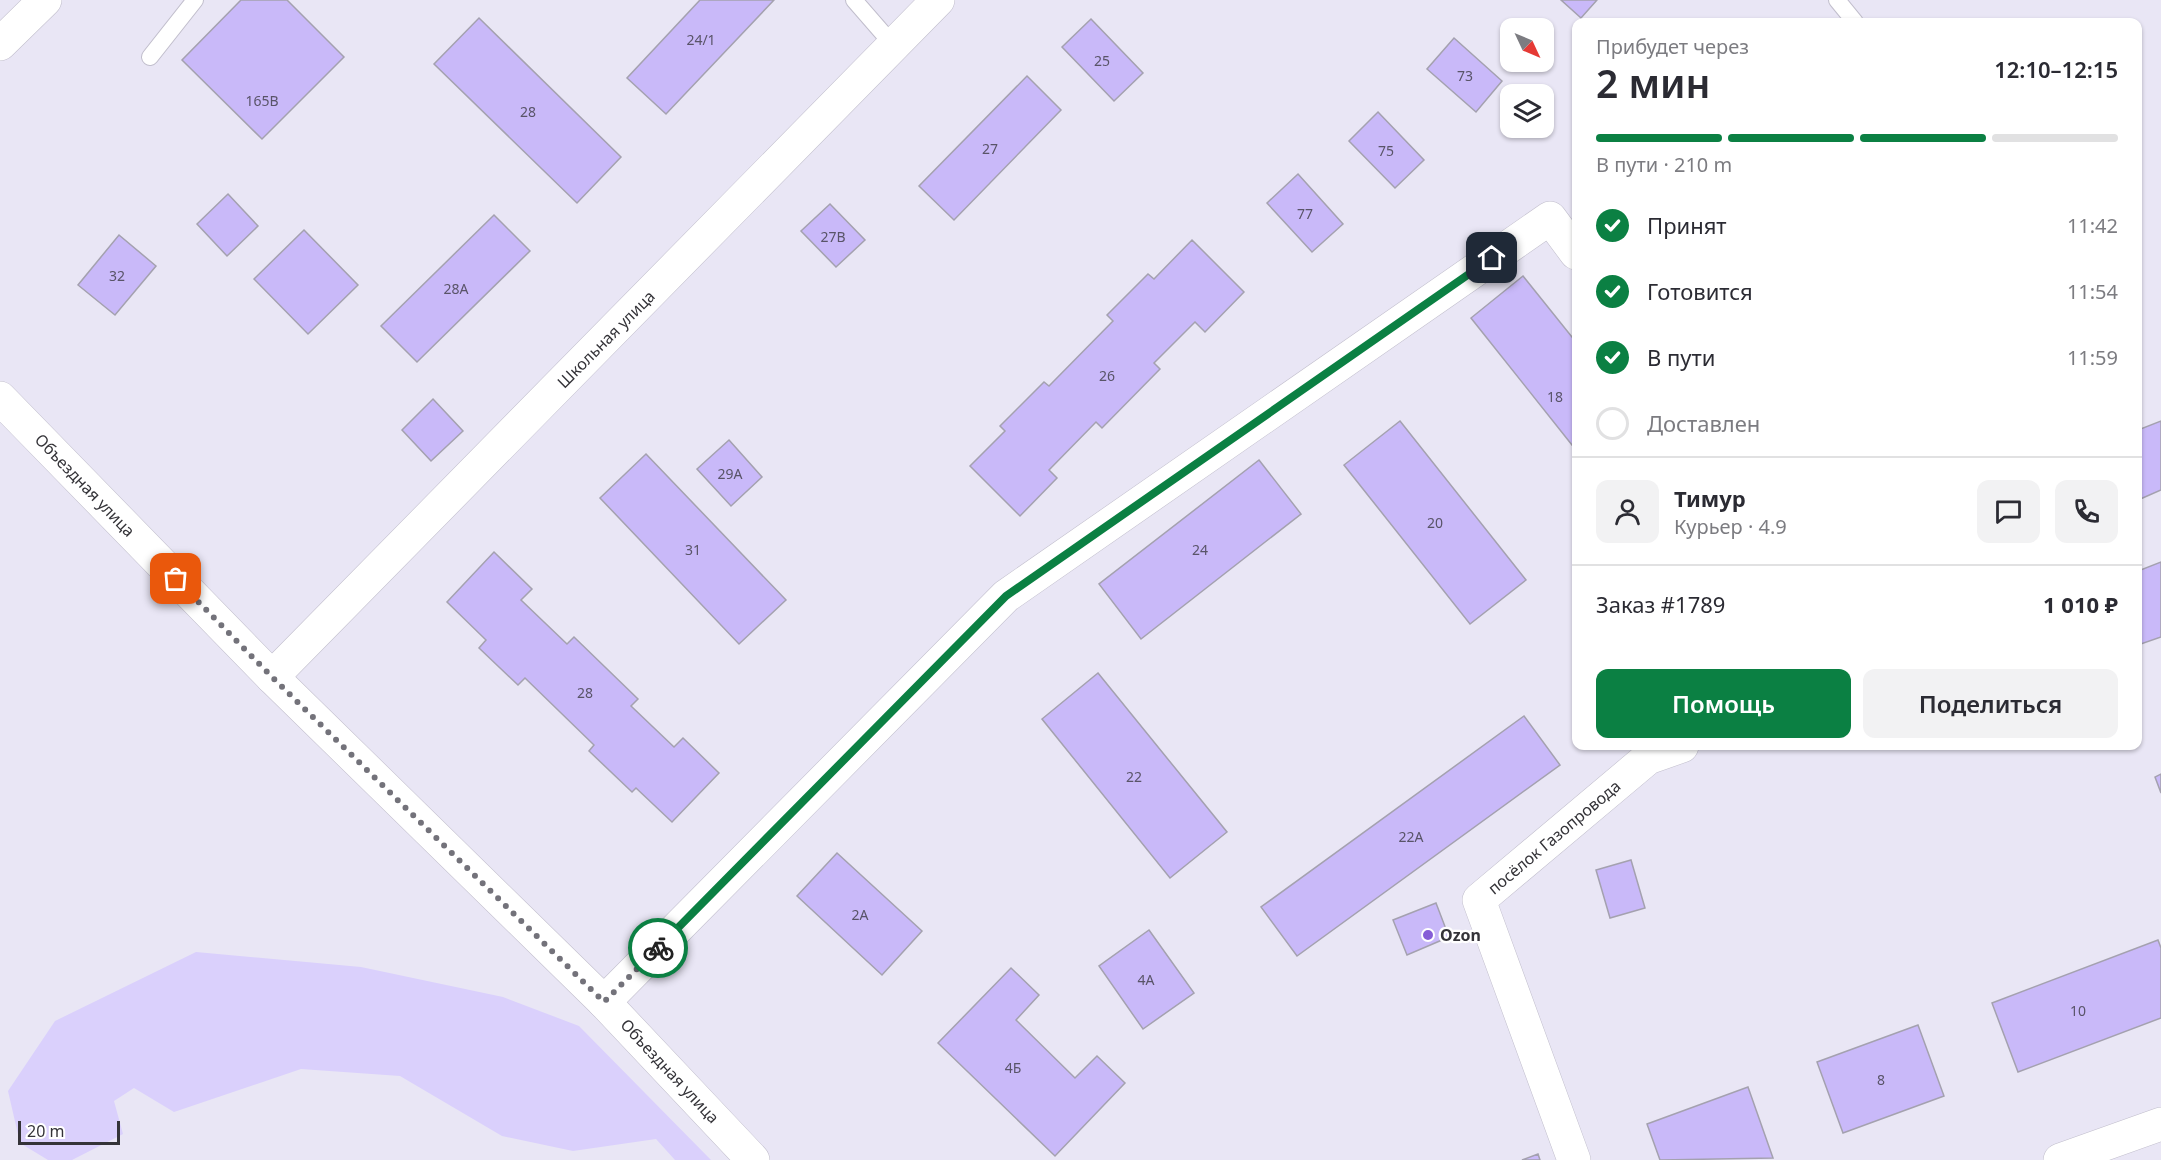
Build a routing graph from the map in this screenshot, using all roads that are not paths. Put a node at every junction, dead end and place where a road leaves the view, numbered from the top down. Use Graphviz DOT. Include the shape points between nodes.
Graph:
graph roads {
  1 [pos="45,0"];
  2 [pos="195,0"];
  3 [pos="854,0"];
  4 [pos="938,0"];
  5 [pos="1837,0"];
  6 [pos="1852,18"];
  7 [pos="0,44"];
  8 [pos="894,46"];
  9 [pos="150,57"];
  10 [pos="1572,248"];
  11 [pos="0,398"];
  12 [pos="272,677"];
  13 [pos="1671,750"];
  14 [pos="604,1002"];
  15 [pos="2161,1124"];
  16 [pos="753,1160"];
  17 [pos="1574,1160"];
  18 [pos="2060,1160"];
  1 -- 7 [label="street"];
  2 -- 9 [label="lane"];
  3 -- 8 [label="lane"];
  4 -- 8 [label="street, Школьная улица"];
  5 -- 6 [label="lane"];
  8 -- 12 [label="street, Школьная улица"];
  10 -- 14 [label="street" via="1550,218 1006,596"];
  11 -- 12 [label="street, Объездная улица"];
  12 -- 14 [label="street, Объездная улица"];
  13 -- 17 [label="street, посёлок Газопровода" via="1648,758 1479,900"];
  14 -- 16 [label="street, Объездная улица"];
  15 -- 18 [label="street"];
}
